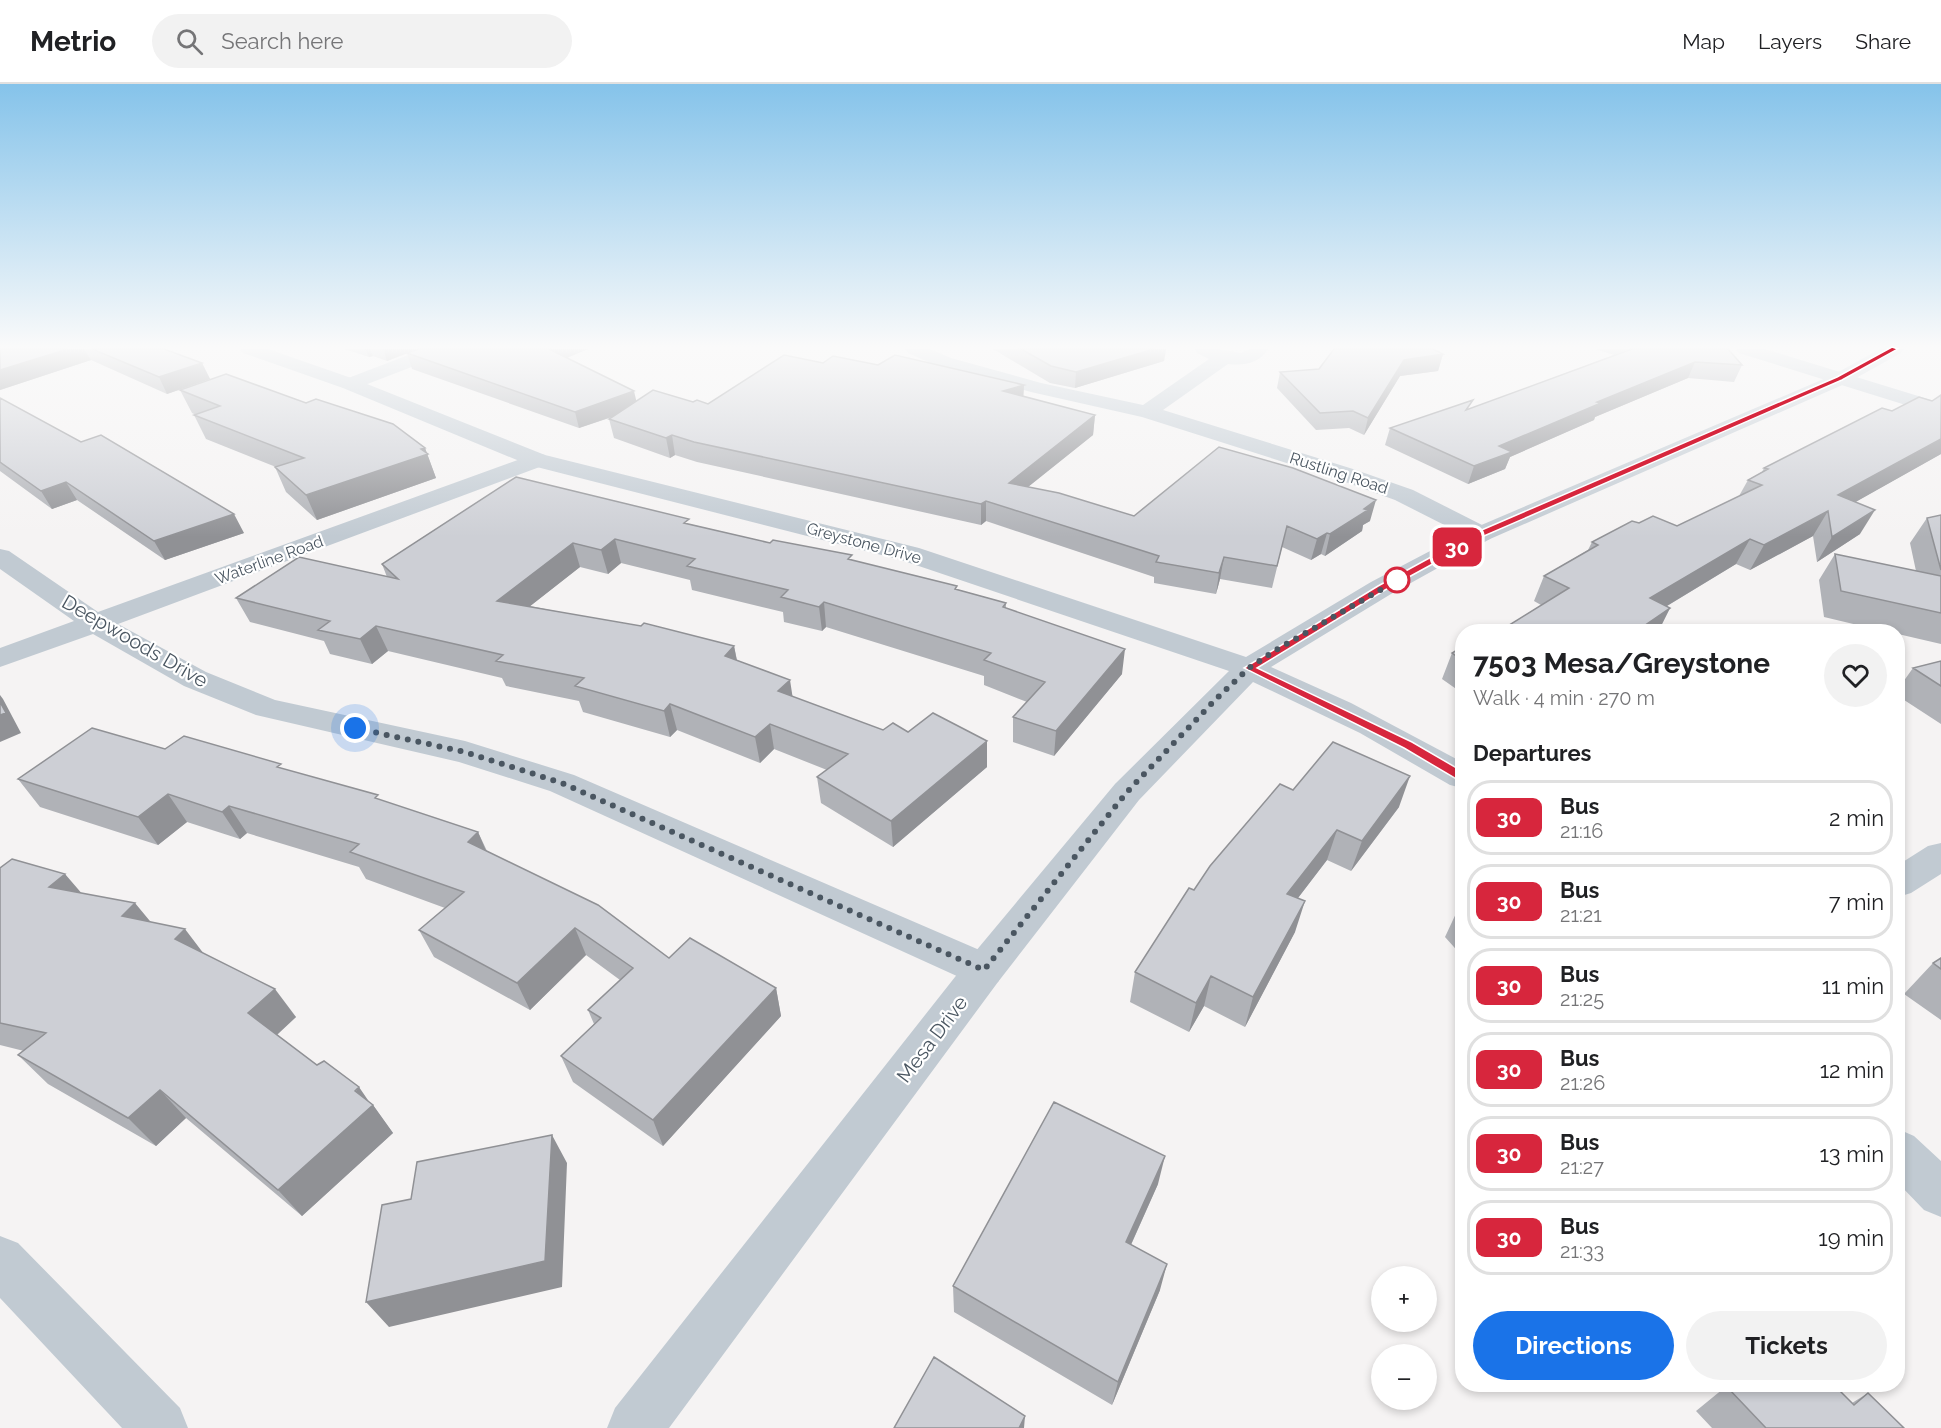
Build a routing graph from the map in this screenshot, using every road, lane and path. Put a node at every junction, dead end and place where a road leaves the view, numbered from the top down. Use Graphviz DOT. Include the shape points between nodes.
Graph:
graph roads {
  1 [pos="418,412"];
  2 [pos="1147,412"];
  3 [pos="1764,412"];
  4 [pos="537,460"];
  5 [pos="1480,534"];
  6 [pos="0,557"];
  7 [pos="97,624"];
  8 [pos="0,658"];
  9 [pos="1249,668"];
  10 [pos="1455,773"];
  11 [pos="1941,856"];
  12 [pos="1905,879"];
  13 [pos="984,970"];
  14 [pos="1905,1158"];
  15 [pos="1941,1194"];
  16 [pos="0,1262"];
  17 [pos="160,1428"];
  18 [pos="635,1428"];
  1 -- 4 [label="street, Greystone Drive"];
  2 -- 5 [label="street, Rustling Road" via="1404,495"];
  3 -- 5 [label="street, Mesa Drive"];
  4 -- 7 [label="street, Waterline Road"];
  4 -- 9 [label="street, Greystone Drive" via="910,554"];
  5 -- 9 [label="street, Mesa Drive"];
  6 -- 7 [label="street, Deepwoods Drive"];
  7 -- 8 [label="street, Waterline Road"];
  7 -- 13 [label="street, Deepwoods Drive" via="195,680 267,708 465,752 562,783"];
  9 -- 10 [label="street, Greystone Drive" via="1408,745"];
  9 -- 13 [label="street, Mesa Drive" via="1127,792"];
  11 -- 12 [label="street"];
  13 -- 18 [label="street, Mesa Drive"];
  14 -- 15 [label="street"];
  16 -- 17 [label="street"];
}
